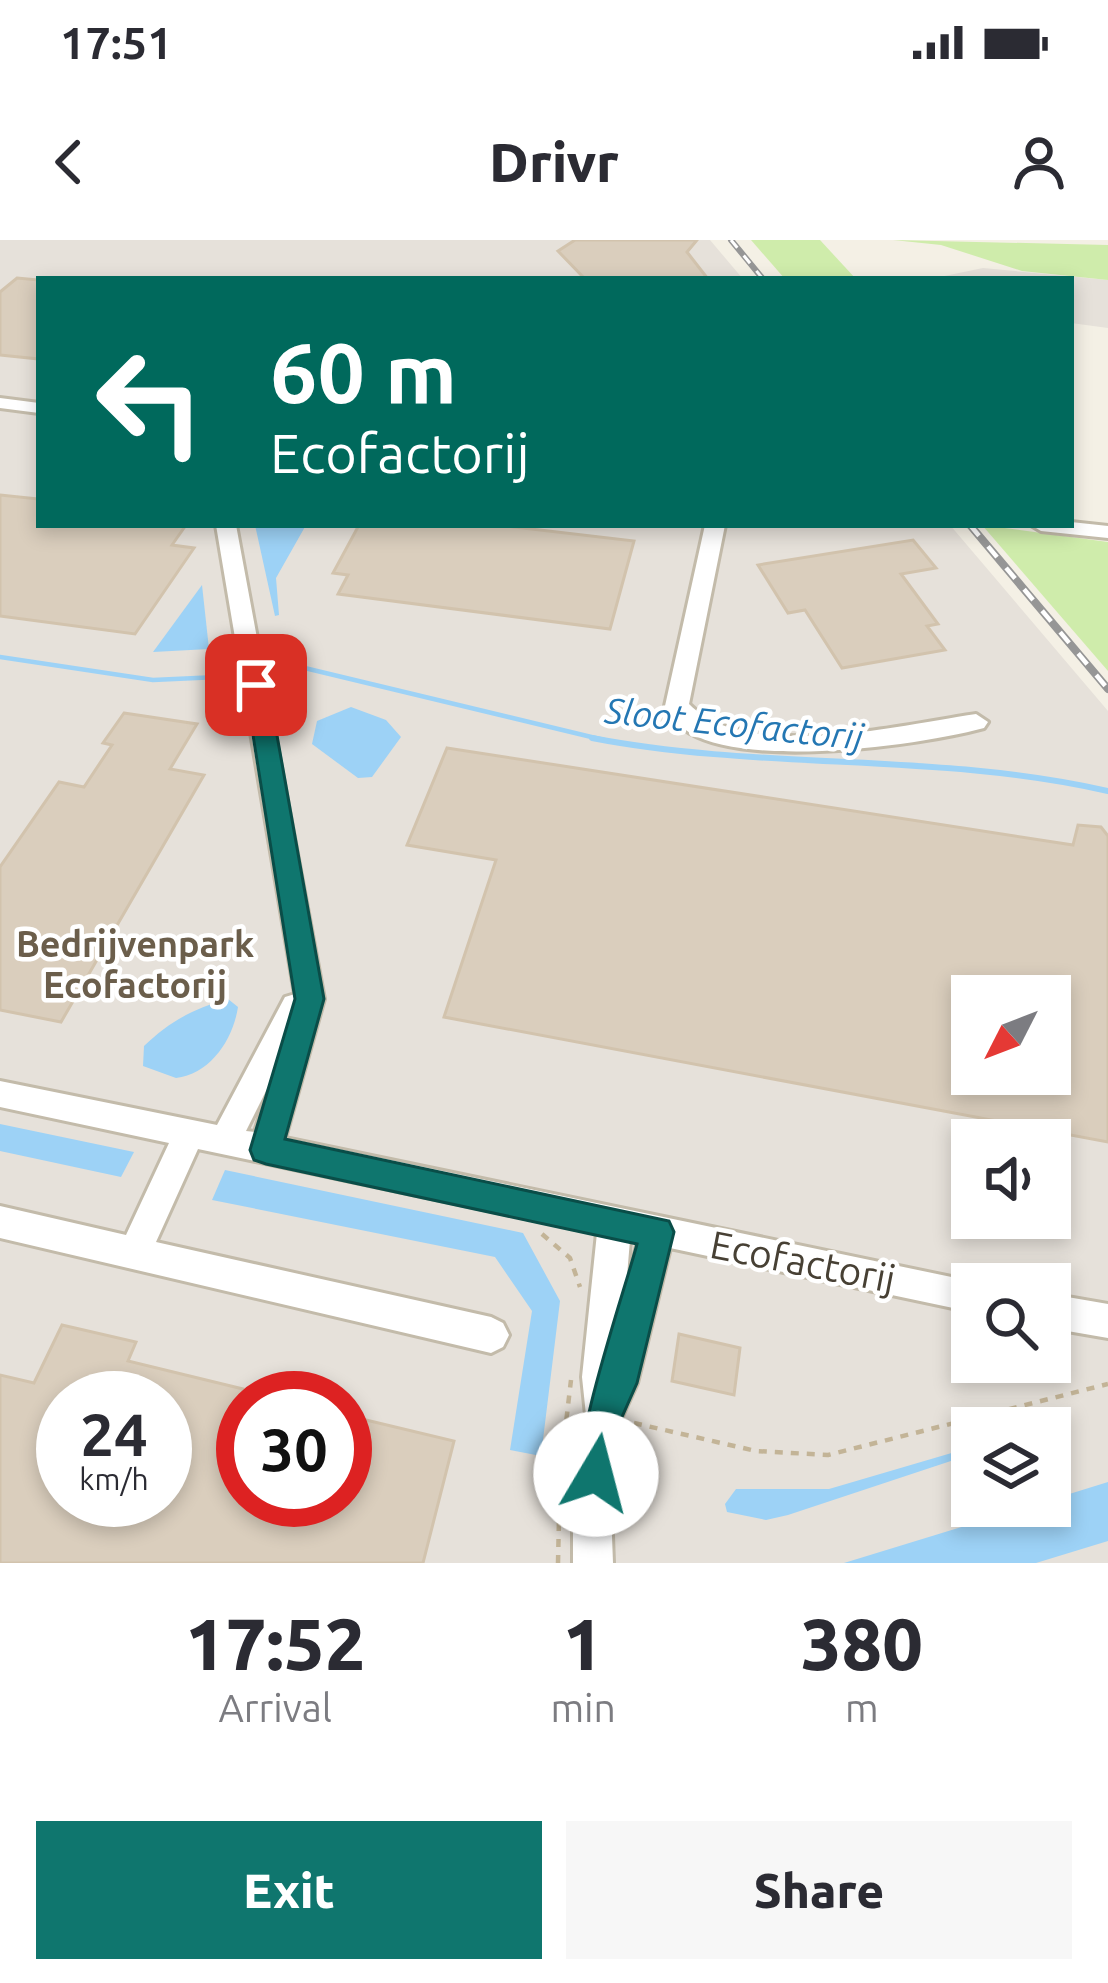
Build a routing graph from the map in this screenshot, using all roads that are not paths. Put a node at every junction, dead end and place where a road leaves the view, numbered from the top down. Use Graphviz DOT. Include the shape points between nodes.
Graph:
graph roads {
  1 [pos="0,403"];
  2 [pos="36,408"];
  3 [pos="227,528"];
  4 [pos="714,528"];
  5 [pos="1070,528"];
  6 [pos="1108,532"];
  7 [pos="976,722"];
  8 [pos="304,951"];
  9 [pos="0,1094"];
  10 [pos="189,1133"];
  11 [pos="225,1140"];
  12 [pos="266,1150"];
  13 [pos="0,1222"];
  14 [pos="615,1223"];
  15 [pos="657,1232"];
  16 [pos="134,1254"];
  17 [pos="951,1291"];
  18 [pos="1071,1315"];
  19 [pos="1108,1321"];
  20 [pos="491,1334"];
  21 [pos="586,1411"];
  22 [pos="593,1563"];
  1 -- 2 [label="street"];
  3 -- 8 [label="street"];
  4 -- 7 [label="street" via="677,706 696,728 812,744"];
  5 -- 6 [label="street"];
  8 -- 11 [label="street" via="295,1008"];
  8 -- 12 [label="street" via="310,999"];
  9 -- 10 [label="street, Ecofactorij"];
  10 -- 11 [label="street, Ecofactorij"];
  10 -- 16 [label="street"];
  11 -- 12 [label="street, Ecofactorij"];
  12 -- 14 [label="street, Ecofactorij"];
  13 -- 16 [label="street"];
  14 -- 15 [label="street, Ecofactorij"];
  14 -- 21 [label="street" via="600,1377"];
  15 -- 17 [label="street, Ecofactorij"];
  15 -- 21 [label="street" via="619,1383"];
  16 -- 20 [label="street"];
  18 -- 19 [label="street"];
  21 -- 22 [label="street"];
}
